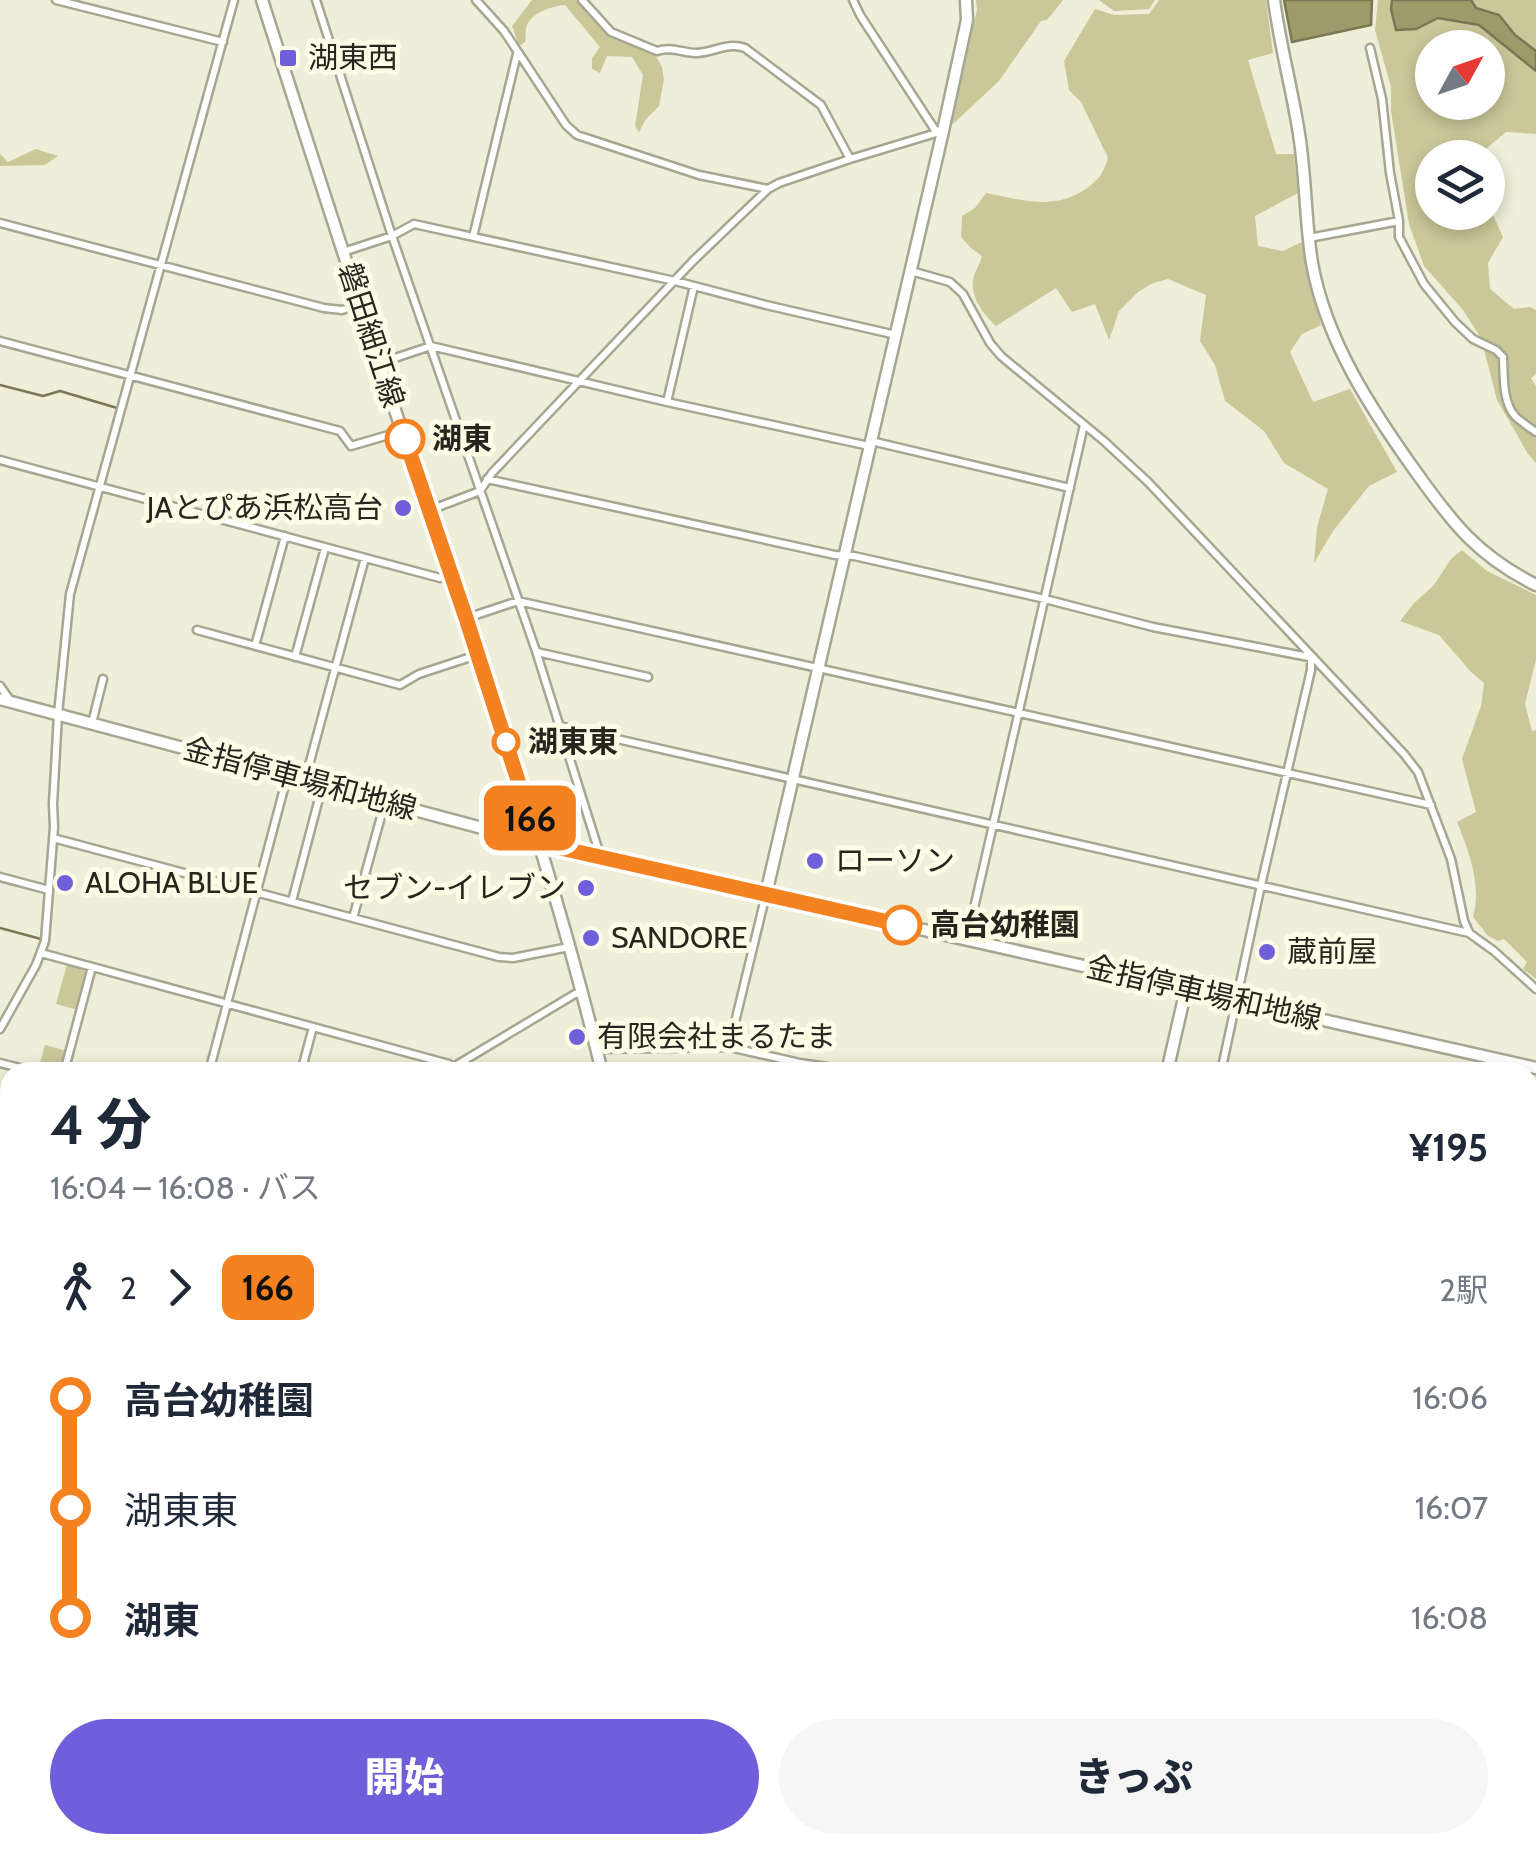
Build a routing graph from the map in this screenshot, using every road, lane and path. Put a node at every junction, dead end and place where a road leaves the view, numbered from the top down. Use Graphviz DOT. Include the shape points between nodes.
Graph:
graph roads {
  1 [pos="56,0"];
  2 [pos="234,0"];
  3 [pos="262,0"];
  4 [pos="316,0"];
  5 [pos="476,0"];
  6 [pos="582,0"];
  7 [pos="853,0"];
  8 [pos="966,0"];
  9 [pos="1274,0"];
  10 [pos="223,42"];
  11 [pos="1370,48"];
  12 [pos="517,52"];
  13 [pos="942,132"];
  14 [pos="850,159"];
  15 [pos="768,189"];
  16 [pos="0,222"];
  17 [pos="1399,222"];
  18 [pos="392,236"];
  19 [pos="473,237"];
  20 [pos="1309,238"];
  21 [pos="343,252"];
  22 [pos="162,265"];
  23 [pos="910,270"];
  24 [pos="675,281"];
  25 [pos="694,286"];
  26 [pos="360,304"];
  27 [pos="896,335"];
  28 [pos="0,341"];
  29 [pos="430,346"];
  30 [pos="380,363"];
  31 [pos="131,376"];
  32 [pos="580,380"];
  33 [pos="667,402"];
  34 [pos="1084,425"];
  35 [pos="402,430"];
  36 [pos="1536,432"];
  37 [pos="870,443"];
  38 [pos="0,460"];
  39 [pos="487,479"];
  40 [pos="100,486"];
  41 [pos="1070,488"];
  42 [pos="480,491"];
  43 [pos="430,510"];
  44 [pos="285,536"];
  45 [pos="324,548"];
  46 [pos="844,556"];
  47 [pos="365,558"];
  48 [pos="452,576"];
  49 [pos="1536,585"];
  50 [pos="1044,599"];
  51 [pos="518,601"];
  52 [pos="466,618"];
  53 [pos="196,630"];
  54 [pos="255,646"];
  55 [pos="536,651"];
  56 [pos="478,655"];
  57 [pos="295,657"];
  58 [pos="1314,658"];
  59 [pos="336,669"];
  60 [pos="818,669"];
  61 [pos="648,678"];
  62 [pos="103,679"];
  63 [pos="0,686"];
  64 [pos="6,700"];
  65 [pos="1019,712"];
  66 [pos="58,714"];
  67 [pos="92,723"];
  68 [pos="560,726"];
  69 [pos="1288,773"];
  70 [pos="288,776"];
  71 [pos="792,779"];
  72 [pos="305,780"];
  73 [pos="323,785"];
  74 [pos="385,802"];
  75 [pos="1430,805"];
  76 [pos="993,824"];
  77 [pos="53,838"];
  78 [pos="538,843"];
  79 [pos="600,857"];
  80 [pos="0,878"];
  81 [pos="1261,884"];
  82 [pos="49,890"];
  83 [pos="257,892"];
  84 [pos="766,894"];
  85 [pos="292,901"];
  86 [pos="353,918"];
  87 [pos="1469,933"];
  88 [pos="967,939"];
  89 [pos="569,946"];
  90 [pos="41,954"];
  91 [pos="92,967"];
  92 [pos="1186,989"];
  93 [pos="1536,989"];
  94 [pos="582,992"];
  95 [pos="1236,1000"];
  96 [pos="227,1004"];
  97 [pos="313,1027"];
  98 [pos="0,1029"];
  99 [pos="729,1047"];
  100 [pos="596,1048"];
  101 [pos="67,1062"];
  102 [pos="212,1062"];
  103 [pos="304,1062"];
  104 [pos="442,1062"];
  105 [pos="463,1062"];
  106 [pos="600,1062"];
  107 [pos="796,1062"];
  108 [pos="1170,1062"];
  109 [pos="1223,1062"];
  110 [pos="1510,1062"];
  1 -- 10 [label="street"];
  2 -- 10 [label="street"];
  3 -- 21 [label="main road, 磐田細江線"];
  4 -- 18 [label="street"];
  5 -- 12 [label="street"];
  6 -- 14 [label="street" via="610,32 657,51 745,48 821,105"];
  7 -- 13 [label="street"];
  8 -- 13 [label="main road"];
  9 -- 20 [label="main road" via="1300,137"];
  10 -- 22 [label="street"];
  11 -- 17 [label="street"];
  12 -- 15 [label="street" via="577,135"];
  12 -- 19 [label="street"];
  13 -- 14 [label="street"];
  13 -- 23 [label="main road"];
  14 -- 15 [label="street"];
  15 -- 24 [label="street"];
  16 -- 22 [label="street"];
  17 -- 20 [label="street"];
  17 -- 36 [label="street" via="1399,237 1424,284 1455,322 1502,356 1510,409"];
  18 -- 19 [label="street" via="414,224"];
  18 -- 21 [label="street"];
  18 -- 29 [label="street"];
  19 -- 24 [label="street"];
  20 -- 49 [label="main road" via="1325,312 1379,419 1454,524"];
  21 -- 26 [label="main road, 磐田細江線"];
  22 -- 26 [label="street" via="324,308"];
  22 -- 31 [label="street"];
  23 -- 27 [label="main road"];
  23 -- 34 [label="street" via="950,282 1001,356"];
  24 -- 25 [label="street"];
  24 -- 32 [label="street"];
  25 -- 27 [label="street"];
  25 -- 33 [label="street"];
  26 -- 30 [label="main road, 磐田細江線"];
  27 -- 37 [label="main road"];
  28 -- 31 [label="street"];
  29 -- 30 [label="street"];
  29 -- 32 [label="street"];
  29 -- 42 [label="street"];
  30 -- 35 [label="main road, 磐田細江線"];
  31 -- 35 [label="street" via="340,431 351,446"];
  31 -- 40 [label="street"];
  32 -- 33 [label="street"];
  32 -- 39 [label="street"];
  33 -- 37 [label="street"];
  34 -- 41 [label="street"];
  34 -- 58 [label="street" via="1148,482"];
  35 -- 43 [label="main road, 磐田細江線"];
  37 -- 41 [label="street"];
  37 -- 46 [label="main road"];
  38 -- 40 [label="street"];
  39 -- 42 [label="street"];
  39 -- 46 [label="street"];
  40 -- 44 [label="street"];
  40 -- 66 [label="street" via="70,594"];
  41 -- 50 [label="street"];
  42 -- 43 [label="street"];
  42 -- 51 [label="street"];
  43 -- 48 [label="main road, 磐田細江線"];
  44 -- 45 [label="street"];
  44 -- 54 [label="street"];
  45 -- 47 [label="street"];
  45 -- 57 [label="street"];
  46 -- 50 [label="street"];
  46 -- 60 [label="main road"];
  47 -- 48 [label="street"];
  47 -- 59 [label="street"];
  48 -- 52 [label="main road, 磐田細江線"];
  50 -- 58 [label="street"];
  50 -- 65 [label="street"];
  51 -- 52 [label="street"];
  51 -- 55 [label="street"];
  51 -- 60 [label="street"];
  52 -- 56 [label="main road, 磐田細江線"];
  53 -- 54 [label="street"];
  54 -- 57 [label="street"];
  55 -- 61 [label="street"];
  55 -- 68 [label="street"];
  56 -- 59 [label="street" via="400,685"];
  56 -- 78 [label="main road, 磐田細江線"];
  57 -- 59 [label="street"];
  58 -- 69 [label="street"];
  58 -- 75 [label="street" via="1418,772"];
  59 -- 72 [label="street"];
  60 -- 65 [label="street"];
  60 -- 71 [label="main road"];
  62 -- 67 [label="street"];
  63 -- 64 [label="street"];
  64 -- 66 [label="main road, 金指停車場和地線"];
  65 -- 69 [label="street"];
  65 -- 76 [label="street"];
  66 -- 67 [label="main road, 金指停車場和地線"];
  66 -- 77 [label="street"];
  67 -- 70 [label="main road, 金指停車場和地線"];
  68 -- 71 [label="street"];
  68 -- 79 [label="street"];
  69 -- 75 [label="street"];
  69 -- 81 [label="street"];
  70 -- 72 [label="main road, 金指停車場和地線"];
  70 -- 83 [label="street"];
  71 -- 76 [label="street"];
  71 -- 84 [label="main road"];
  72 -- 73 [label="main road, 金指停車場和地線"];
  73 -- 74 [label="main road, 金指停車場和地線"];
  73 -- 85 [label="street"];
  74 -- 78 [label="main road, 金指停車場和地線"];
  74 -- 86 [label="street"];
  75 -- 87 [label="street"];
  76 -- 81 [label="street"];
  76 -- 88 [label="street"];
  77 -- 82 [label="street"];
  77 -- 83 [label="street"];
  78 -- 79 [label="main road, 金指停車場和地線"];
  78 -- 89 [label="main road, 磐田細江線"];
  79 -- 84 [label="main road, 金指停車場和地線"];
  80 -- 82 [label="street"];
  81 -- 87 [label="street"];
  81 -- 95 [label="street"];
  82 -- 90 [label="street"];
  83 -- 85 [label="street"];
  83 -- 96 [label="street"];
  84 -- 88 [label="main road, 金指停車場和地線"];
  84 -- 99 [label="street"];
  85 -- 86 [label="street"];
  86 -- 89 [label="street" via="504,958"];
  87 -- 93 [label="street"];
  88 -- 92 [label="main road, 金指停車場和地線"];
  89 -- 94 [label="main road, 磐田細江線"];
  90 -- 91 [label="street"];
  90 -- 98 [label="street"];
  91 -- 96 [label="street"];
  91 -- 101 [label="street"];
  92 -- 95 [label="main road, 金指停車場和地線"];
  92 -- 108 [label="main road"];
  94 -- 100 [label="main road, 磐田細江線"];
  94 -- 105 [label="street"];
  95 -- 109 [label="street"];
  95 -- 110 [label="main road, 金指停車場和地線"];
  96 -- 97 [label="street"];
  96 -- 102 [label="street"];
  97 -- 103 [label="street"];
  97 -- 104 [label="street"];
  99 -- 100 [label="street"];
  99 -- 107 [label="street"];
  100 -- 106 [label="main road, 磐田細江線"];
}
